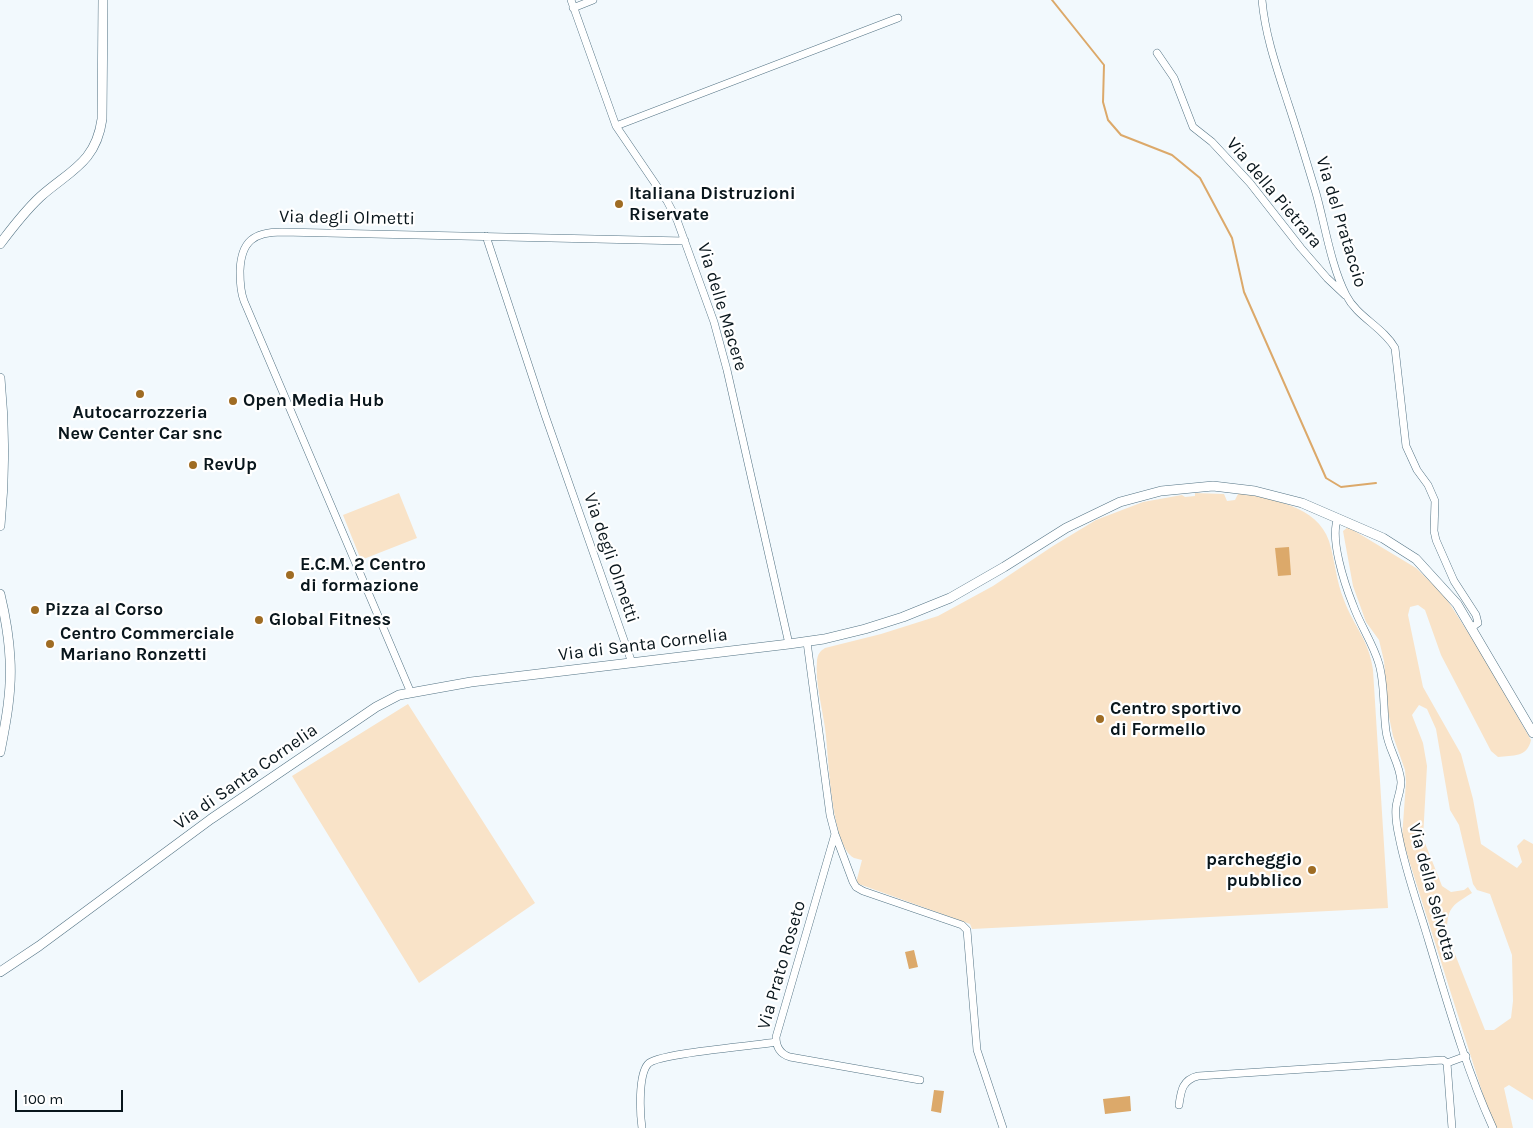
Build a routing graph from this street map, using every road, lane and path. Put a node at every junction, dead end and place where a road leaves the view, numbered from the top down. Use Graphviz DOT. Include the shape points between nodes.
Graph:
graph roads {
  1 [pos="103,0"];
  2 [pos="570,0"];
  3 [pos="593,0"];
  4 [pos="1262,0"];
  5 [pos="573,8"];
  6 [pos="898,18"];
  7 [pos="1157,52"];
  8 [pos="616,126"];
  9 [pos="486,236"];
  10 [pos="685,241"];
  11 [pos="0,244"];
  12 [pos="1347,297"];
  13 [pos="0,378"];
  14 [pos="1338,518"];
  15 [pos="0,526"];
  16 [pos="0,594"];
  17 [pos="1471,628"];
  18 [pos="807,642"];
  19 [pos="789,644"];
  20 [pos="632,663"];
  21 [pos="411,693"];
  22 [pos="1533,733"];
  23 [pos="0,752"];
  24 [pos="835,834"];
  25 [pos="0,972"];
  26 [pos="776,1042"];
  27 [pos="1466,1056"];
  28 [pos="1447,1063"];
  29 [pos="920,1080"];
  30 [pos="1179,1105"];
  31 [pos="642,1128"];
  32 [pos="1003,1128"];
  33 [pos="1452,1128"];
  34 [pos="1493,1128"];
  1 -- 11 [label="street" via="102,119 95,145 79,165 38,199"];
  2 -- 5 [label="street, Via delle Macere"];
  3 -- 5 [label="street"];
  4 -- 12 [label="street, Via del Prataccio" via="1274,60"];
  5 -- 8 [label="street, Via delle Macere"];
  6 -- 8 [label="street"];
  7 -- 12 [label="street, Via della Pietrara" via="1174,78 1193,127 1212,142 1250,183 1300,248"];
  8 -- 10 [label="street, Via delle Macere" via="671,207"];
  9 -- 10 [label="street, Via degli Olmetti"];
  9 -- 20 [label="street, Via degli Olmetti"];
  9 -- 21 [label="street, Via degli Olmetti" via="269,232 250,240 241,258 241,290 245,305"];
  10 -- 19 [label="street, Via delle Macere" via="723,353"];
  12 -- 17 [label="street, Via del Prataccio" via="1395,348 1406,446 1433,494 1436,540 1454,581 1476,615 1478,623"];
  13 -- 15 [label="street" via="5,447"];
  14 -- 17 [label="street, Via di Santa Cornelia" via="1383,538 1416,559 1452,597"];
  14 -- 18 [label="street, Via di Santa Cornelia" via="1302,503 1230,487 1188,487 1147,494 1086,517 937,604 865,629"];
  14 -- 27 [label="street, Via della Selvotta" via="1336,543 1345,583 1380,667 1386,733 1401,784 1396,816 1402,852"];
  16 -- 23 [label="street" via="11,667"];
  17 -- 22 [label="street"];
  18 -- 19 [label="street, Via di Santa Cornelia"];
  18 -- 24 [label="street, Via Prato Roseto"];
  19 -- 20 [label="street, Via di Santa Cornelia"];
  20 -- 21 [label="street, Via di Santa Cornelia" via="471,682"];
  21 -- 25 [label="street, Via di Santa Cornelia" via="399,695 376,707 219,814"];
  24 -- 26 [label="street, Via Prato Roseto"];
  24 -- 32 [label="street, Via Prato Roseto" via="854,885 863,892 962,925 967,930 977,1050"];
  26 -- 29 [label="street, Via Prato Roseto" via="781,1053 790,1057"];
  26 -- 31 [label="street" via="652,1060 643,1073"];
  27 -- 28 [label="street"];
  27 -- 34 [label="street, Via della Selvotta"];
  28 -- 30 [label="street" via="1443,1060 1194,1077 1183,1085"];
  28 -- 33 [label="street"];
}
